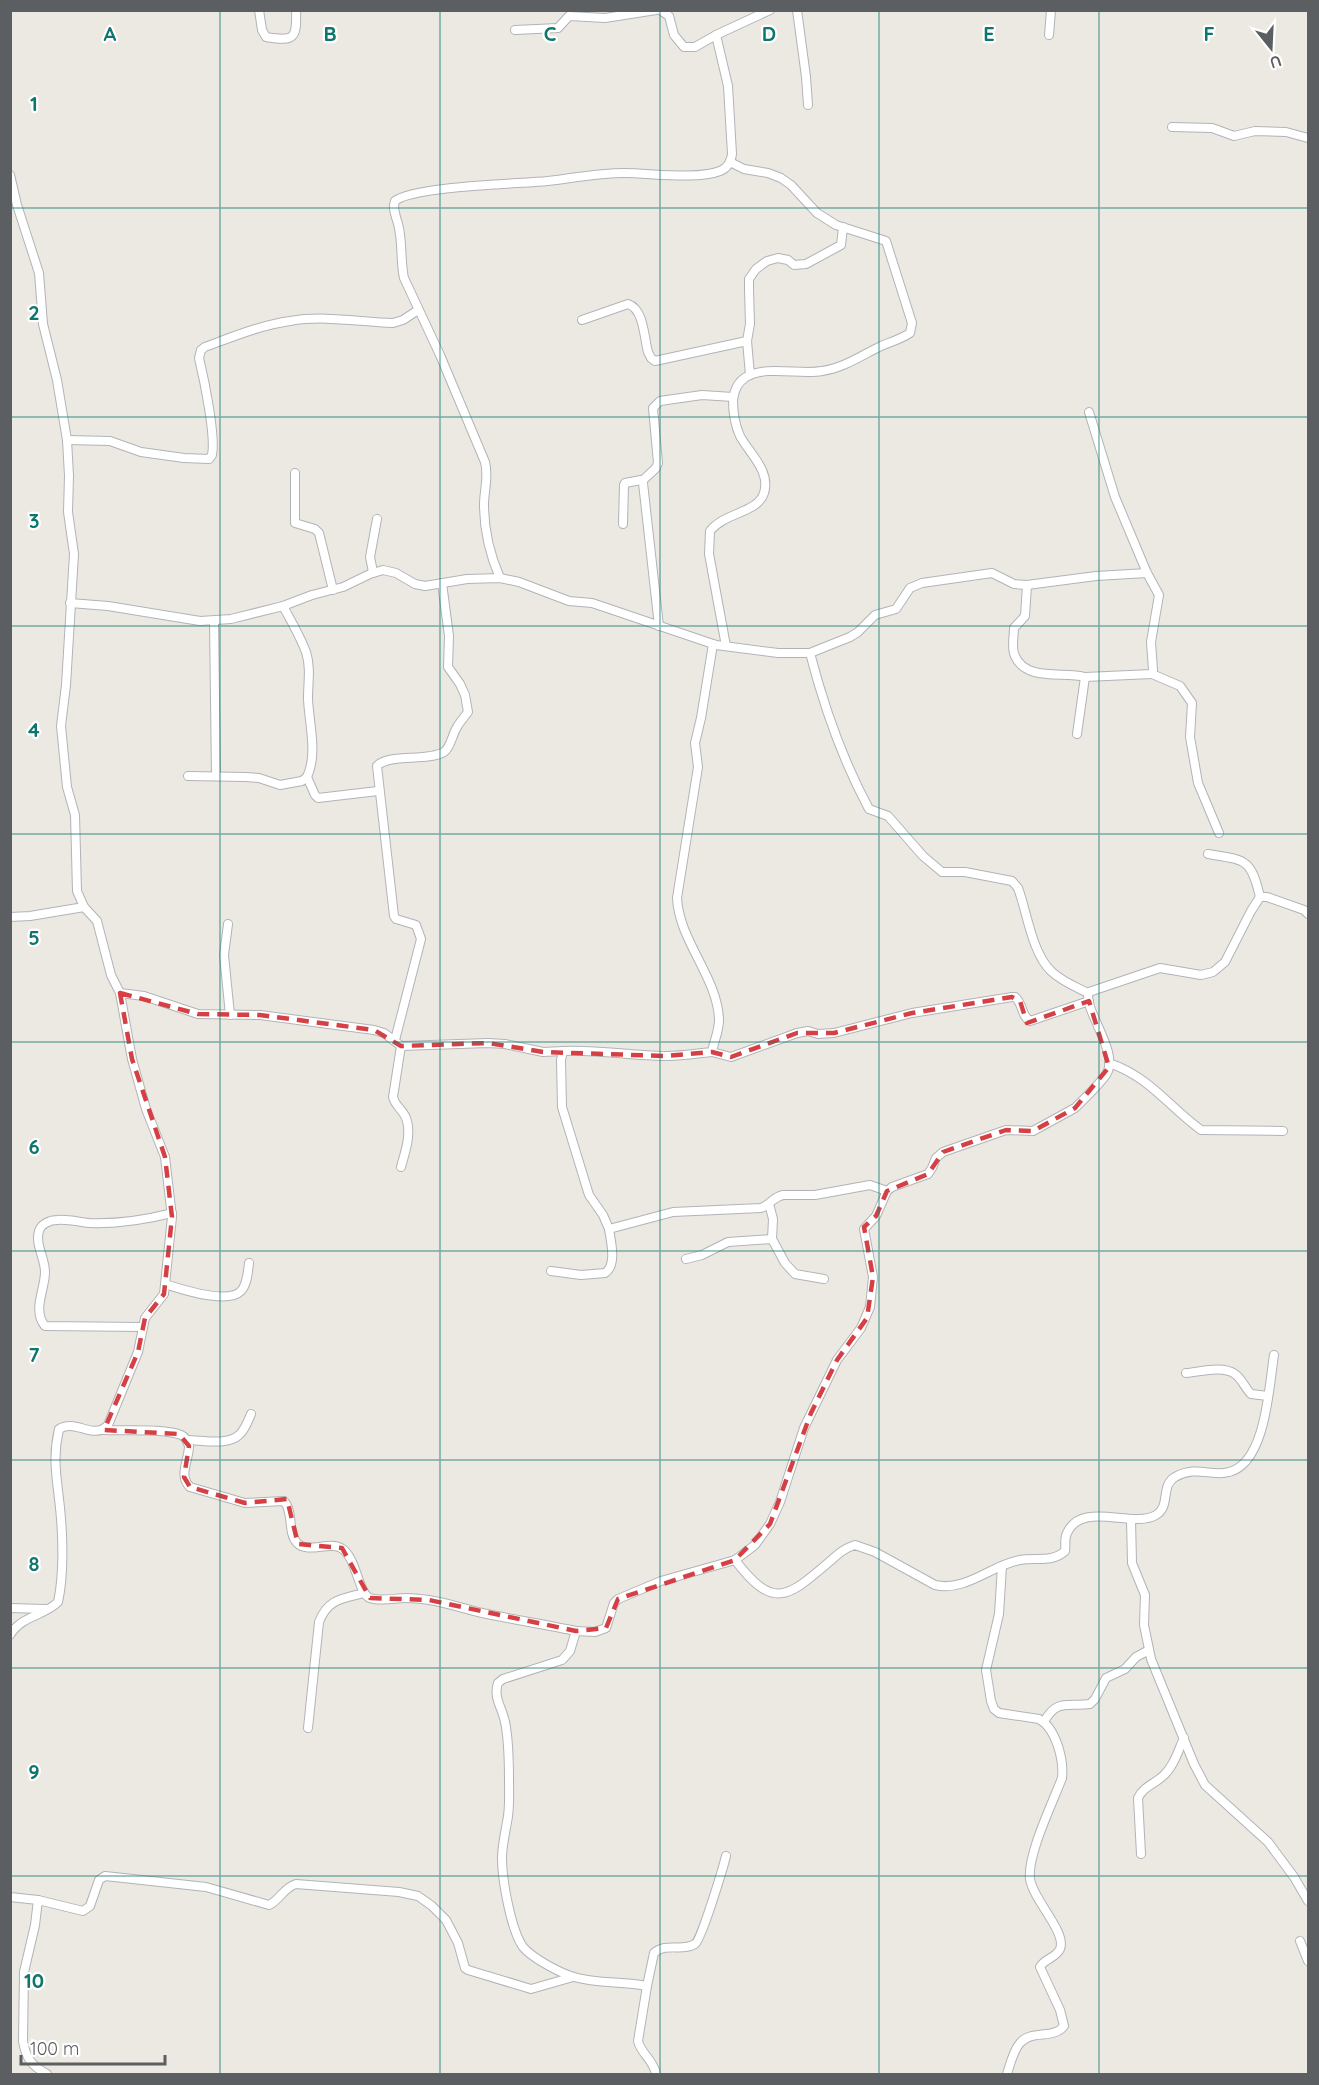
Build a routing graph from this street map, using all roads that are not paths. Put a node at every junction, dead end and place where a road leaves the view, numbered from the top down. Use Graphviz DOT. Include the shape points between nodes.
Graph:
graph roads {
  1 [pos="259,10"];
  2 [pos="296,10"];
  3 [pos="656,10"];
  4 [pos="660,10"];
  5 [pos="770,10"];
  6 [pos="797,10"];
  7 [pos="1051,10"];
  8 [pos="579,14"];
  9 [pos="515,30"];
  10 [pos="716,35"];
  11 [pos="1050,35"];
  12 [pos="808,105"];
  13 [pos="1173,127"];
  14 [pos="1308,138"];
  15 [pos="730,162"];
  16 [pos="10,175"];
  17 [pos="843,227"];
  18 [pos="418,310"];
  19 [pos="582,320"];
  20 [pos="747,341"];
  21 [pos="750,375"];
  22 [pos="733,397"];
  23 [pos="1089,412"];
  24 [pos="67,440"];
  25 [pos="295,473"];
  26 [pos="642,481"];
  27 [pos="377,519"];
  28 [pos="623,524"];
  29 [pos="374,572"];
  30 [pos="1146,573"];
  31 [pos="500,578"];
  32 [pos="442,583"];
  33 [pos="1027,585"];
  34 [pos="333,590"];
  35 [pos="70,603"];
  36 [pos="283,606"];
  37 [pos="214,621"];
  38 [pos="659,626"];
  39 [pos="713,644"];
  40 [pos="726,646"];
  41 [pos="810,653"];
  42 [pos="1152,674"];
  43 [pos="1085,677"];
  44 [pos="1077,734"];
  45 [pos="216,775"];
  46 [pos="188,776"];
  47 [pos="307,777"];
  48 [pos="378,791"];
  49 [pos="1218,833"];
  50 [pos="1208,854"];
  51 [pos="1260,897"];
  52 [pos="84,907"];
  53 [pos="1308,914"];
  54 [pos="10,917"];
  55 [pos="228,924"];
  56 [pos="120,993"];
  57 [pos="1088,997"];
  58 [pos="230,1015"];
  59 [pos="398,1043"];
  60 [pos="563,1051"];
  61 [pos="712,1052"];
  62 [pos="1109,1063"];
  63 [pos="1283,1131"];
  64 [pos="401,1167"];
  65 [pos="887,1191"];
  66 [pos="769,1204"];
  67 [pos="172,1213"];
  68 [pos="609,1229"];
  69 [pos="772,1239"];
  70 [pos="686,1259"];
  71 [pos="249,1263"];
  72 [pos="551,1271"];
  73 [pos="824,1279"];
  74 [pos="165,1284"];
  75 [pos="143,1327"];
  76 [pos="1274,1355"];
  77 [pos="1186,1373"];
  78 [pos="1268,1396"];
  79 [pos="251,1414"];
  80 [pos="104,1430"];
  81 [pos="187,1440"];
  82 [pos="1131,1519"];
  83 [pos="735,1560"];
  84 [pos="1002,1566"];
  85 [pos="363,1593"];
  86 [pos="10,1608"];
  87 [pos="48,1609"];
  88 [pos="576,1631"];
  89 [pos="10,1635"];
  90 [pos="1149,1650"];
  91 [pos="1044,1722"];
  92 [pos="308,1728"];
  93 [pos="1184,1738"];
  94 [pos="1141,1854"];
  95 [pos="726,1856"];
  96 [pos="10,1897"];
  97 [pos="38,1900"];
  98 [pos="1308,1901"];
  99 [pos="1300,1941"];
  100 [pos="1308,1961"];
  101 [pos="573,1977"];
  102 [pos="647,1986"];
  103 [pos="47,2074"];
  104 [pos="656,2074"];
  105 [pos="1007,2074"];
  1 -- 2 [label="street" via="262,30 268,38 293,36"];
  3 -- 8 [label="street" via="605,18"];
  4 -- 10 [label="street" via="669,16 674,35 684,47"];
  5 -- 10 [label="street"];
  6 -- 12 [label="street"];
  7 -- 11 [label="street"];
  8 -- 9 [label="street" via="549,30"];
  10 -- 15 [label="street" via="728,86"];
  13 -- 14 [label="street" via="1212,128 1234,136 1255,131 1286,132"];
  15 -- 17 [label="street" via="744,170 781,178 817,213"];
  15 -- 18 [label="street" via="715,173 621,173 403,196 393,208 400,233 403,272"];
  16 -- 24 [label="street" via="39,273 43,324"];
  17 -- 20 [label="street" via="841,245 812,262 799,266 778,258 756,269 749,279"];
  17 -- 21 [label="street" via="886,241 910,313 910,333 822,372"];
  18 -- 24 [label="street" via="393,322 291,320 205,347 199,358 210,415 213,453 208,459 141,452 110,441"];
  18 -- 31 [label="street" via="485,462 486,530"];
  19 -- 20 [label="street" via="632,305 638,311 648,352 655,361"];
  20 -- 21 [label="street"];
  21 -- 22 [label="street" via="740,381"];
  22 -- 26 [label="street" via="702,395 656,404 653,408 658,463"];
  22 -- 40 [label="street" via="737,428 762,469 765,489 751,508 721,519 710,531 709,554"];
  23 -- 30 [label="street" via="1115,497"];
  24 -- 35 [label="street" via="68,512 74,554"];
  25 -- 34 [label="street" via="295,523 319,533"];
  26 -- 28 [label="street" via="624,485"];
  26 -- 38 [label="street"];
  27 -- 29 [label="street" via="370,557"];
  29 -- 32 [label="street" via="396,573 425,586"];
  29 -- 34 [label="street"];
  30 -- 33 [label="street"];
  30 -- 42 [label="street" via="1159,594 1151,642"];
  31 -- 32 [label="street"];
  31 -- 38 [label="street"];
  32 -- 48 [label="street" via="449,636 448,667 460,684 468,712 444,752 380,763"];
  33 -- 41 [label="street" via="1014,584 992,573 915,585 896,609 875,615 858,633"];
  33 -- 43 [label="street" via="1026,616 1014,628 1013,655 1037,674"];
  34 -- 36 [label="street"];
  35 -- 37 [label="street"];
  35 -- 52 [label="street" via="61,726 66,787 75,815 76,881"];
  36 -- 37 [label="street"];
  36 -- 47 [label="street" via="306,653 309,668 311,741"];
  37 -- 45 [label="street"];
  38 -- 39 [label="street"];
  39 -- 40 [label="street"];
  39 -- 61 [label="street" via="695,743 698,775 677,898 683,927 716,1003 719,1019"];
  40 -- 41 [label="street"];
  41 -- 57 [label="street" via="836,738 869,809 888,816 942,872 1012,881 1018,888 1045,965"];
  42 -- 43 [label="street"];
  42 -- 49 [label="street" via="1180,686 1192,703 1190,737 1198,783"];
  43 -- 44 [label="street"];
  45 -- 46 [label="street"];
  45 -- 47 [label="street" via="259,778 280,785"];
  47 -- 48 [label="street" via="318,798"];
  48 -- 59 [label="street" via="394,916 416,925 421,939"];
  50 -- 51 [label="street" via="1242,860 1254,874"];
  51 -- 53 [label="street"];
  51 -- 57 [label="street" via="1225,962 1213,972 1200,975 1160,968"];
  52 -- 54 [label="street"];
  52 -- 56 [label="street" via="97,921 111,975"];
  55 -- 58 [label="street" via="224,955"];
  56 -- 58 [label="street" via="152,998 198,1014"];
  56 -- 67 [label="street" via="132,1059 165,1157"];
  57 -- 61 [label="street" via="1030,1021 1024,1016 1020,1001 1012,997 912,1013 834,1033 796,1033 731,1057"];
  57 -- 62 [label="street"];
  58 -- 59 [label="street" via="260,1015 374,1030"];
  59 -- 60 [label="street" via="488,1043 543,1052"];
  59 -- 64 [label="street" via="393,1097 405,1115 409,1135"];
  60 -- 61 [label="street" via="664,1056"];
  60 -- 68 [label="street" via="562,1107 589,1196"];
  62 -- 63 [label="street" via="1146,1082 1202,1130"];
  62 -- 65 [label="street" via="1108,1072 1070,1112 1033,1131 1006,1130 944,1152 928,1173"];
  65 -- 66 [label="street" via="860,1186 815,1195 778,1196"];
  65 -- 83 [label="street" via="876,1216 864,1229 873,1277 867,1318 837,1360 811,1413 770,1524 755,1545"];
  66 -- 68 [label="street" via="761,1208 673,1212"];
  66 -- 69 [label="street"];
  67 -- 74 [label="street"];
  67 -- 75 [label="street" via="90,1223 57,1220 39,1228 45,1272 40,1316 45,1326"];
  68 -- 72 [label="street" via="609,1271 581,1275"];
  69 -- 70 [label="street" via="728,1242"];
  69 -- 73 [label="street" via="795,1274"];
  71 -- 74 [label="street" via="245,1285 234,1295 196,1293"];
  74 -- 75 [label="street" via="164,1294 145,1318"];
  75 -- 80 [label="street" via="138,1352"];
  76 -- 78 [label="street"];
  77 -- 78 [label="street" via="1229,1371 1251,1394"];
  78 -- 82 [label="street" via="1262,1429 1246,1462 1228,1473 1193,1471 1173,1478 1168,1482 1163,1508 1157,1514"];
  79 -- 81 [label="street" via="240,1434 233,1438"];
  80 -- 81 [label="street" via="179,1434"];
  80 -- 87 [label="street" via="86,1431 68,1425 59,1429 54,1468 60,1510 60,1593 58,1602"];
  81 -- 85 [label="street" via="185,1483 245,1503 284,1501 298,1544 304,1548 342,1548 351,1559"];
  82 -- 84 [label="street" via="1100,1516 1079,1521 1066,1534 1065,1551 1059,1556 1018,1560"];
  82 -- 90 [label="street" via="1130,1551 1145,1595 1144,1626"];
  83 -- 84 [label="street" via="760,1588 776,1594 797,1588 855,1545 942,1586 967,1582"];
  83 -- 88 [label="street" via="661,1581 618,1599 606,1628"];
  84 -- 91 [label="street" via="999,1614 986,1670 992,1706 999,1713"];
  85 -- 88 [label="street" via="370,1598 429,1600"];
  85 -- 92 [label="street" via="334,1601 323,1611"];
  86 -- 87 [label="street"];
  87 -- 89 [label="street" via="24,1621"];
  88 -- 101 [label="street" via="568,1656 503,1679 498,1683 496,1696 505,1719 508,1757 502,1857 510,1912 523,1946"];
  90 -- 91 [label="street" via="1106,1678 1090,1704 1055,1708"];
  90 -- 93 [label="street"];
  91 -- 105 [label="street" via="1057,1744 1063,1767 1033,1855 1030,1879 1042,1908 1061,1937 1057,1953 1040,1967 1064,2026 1052,2034 1022,2040"];
  93 -- 94 [label="street" via="1172,1765 1138,1798"];
  93 -- 98 [label="street" via="1205,1785 1268,1842"];
  95 -- 102 [label="street" via="700,1940 689,1947 662,1948 654,1953"];
  96 -- 97 [label="street"];
  97 -- 101 [label="street" via="87,1909 99,1880 105,1876 206,1887 269,1905 284,1889 296,1884 411,1894 446,1920 468,1970 531,1989"];
  97 -- 103 [label="street" via="24,1972 23,2042 31,2064"];
  99 -- 100 [label="street"];
  101 -- 102 [label="street"];
  102 -- 104 [label="street" via="638,2041"];
}
